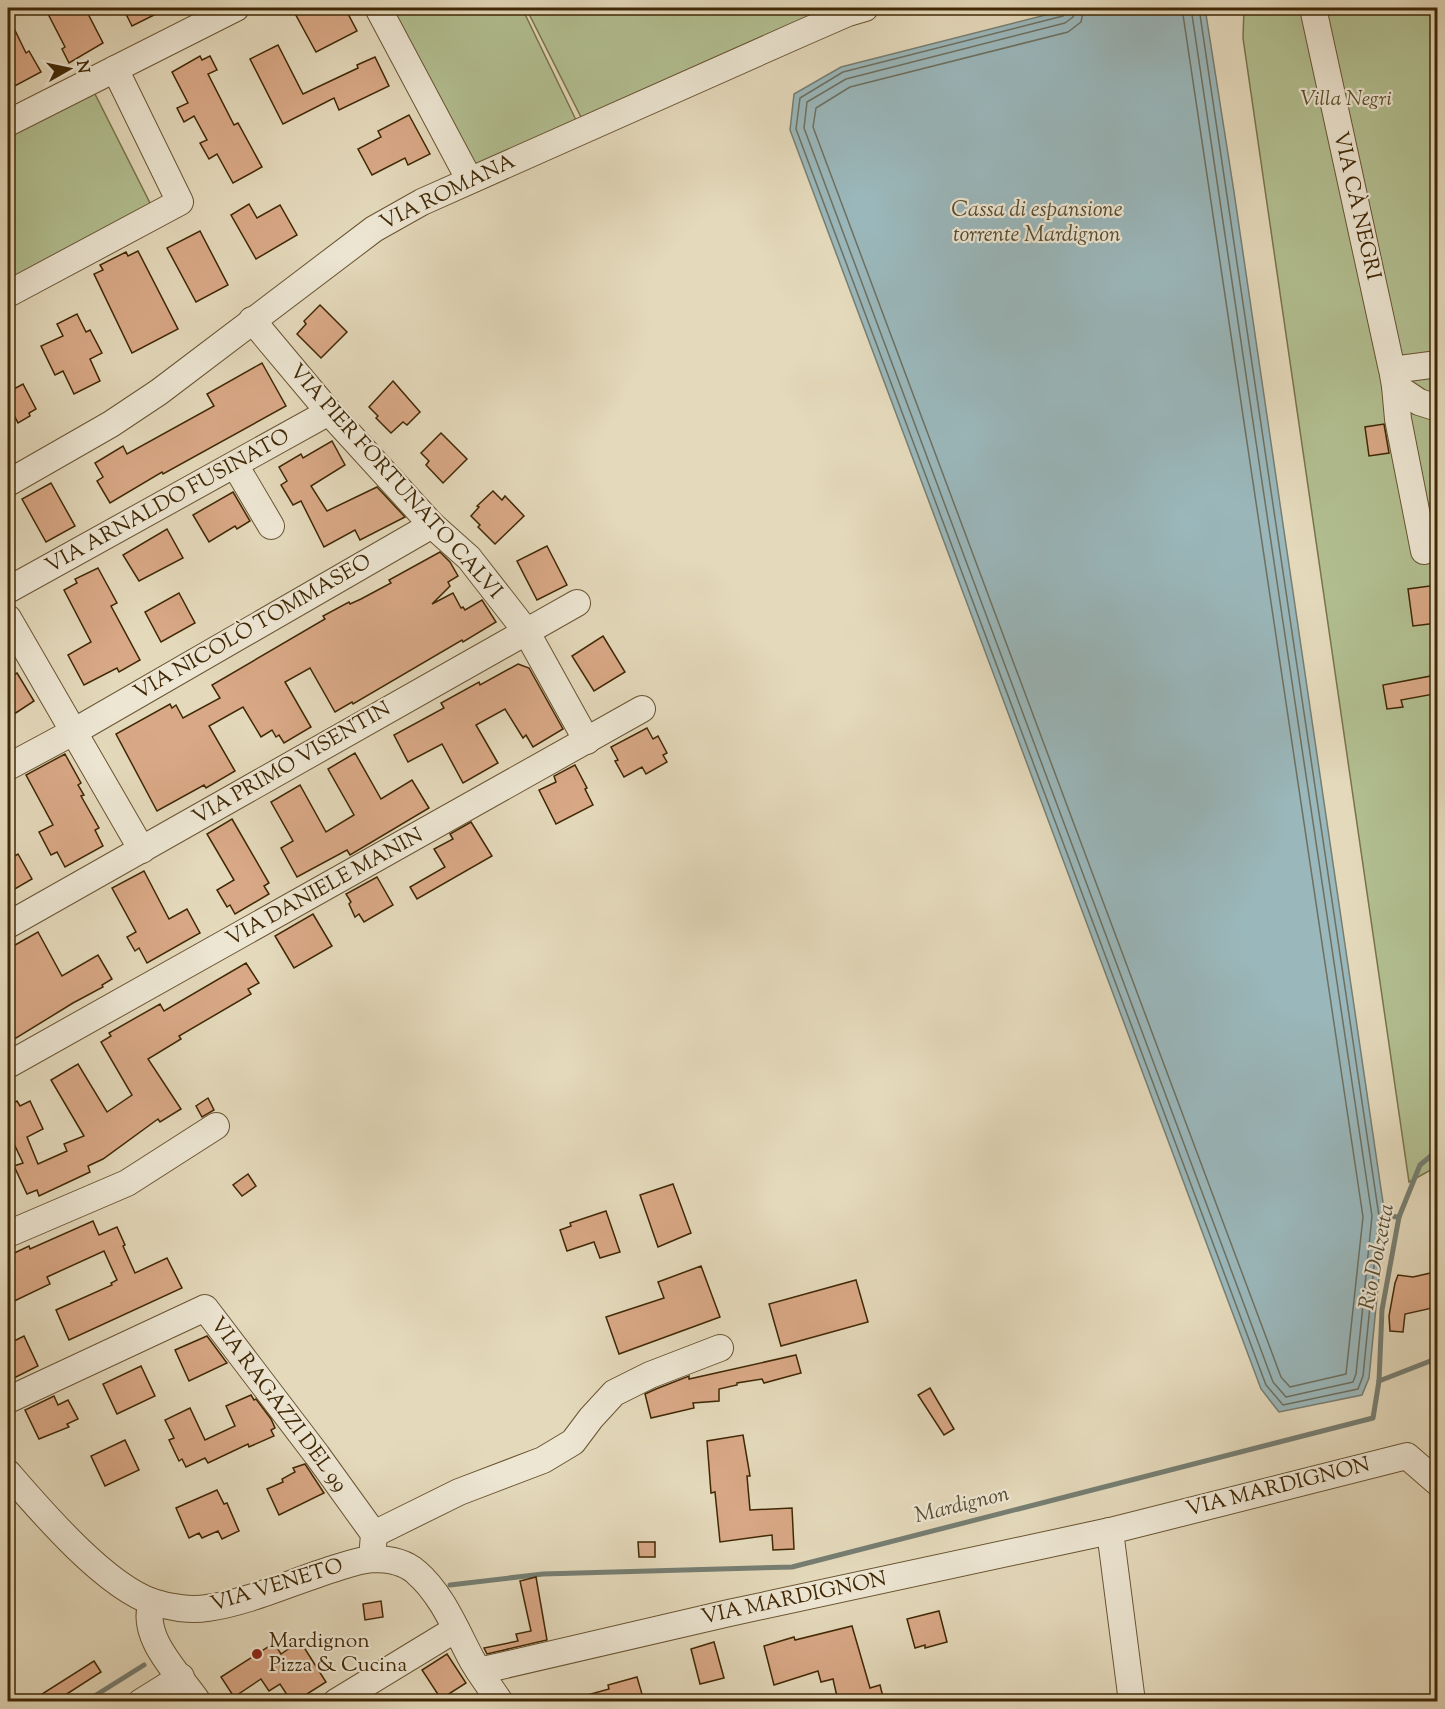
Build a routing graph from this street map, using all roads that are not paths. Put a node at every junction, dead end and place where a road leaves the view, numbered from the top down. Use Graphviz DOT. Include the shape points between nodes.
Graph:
graph roads {
  1 [pos="236,8"];
  2 [pos="378,8"];
  3 [pos="865,8"];
  4 [pos="1313,8"];
  5 [pos="115,69"];
  6 [pos="8,123"];
  7 [pos="470,179"];
  8 [pos="8,294"];
  9 [pos="252,320"];
  10 [pos="1437,364"];
  11 [pos="1393,378"];
  12 [pos="1437,408"];
  13 [pos="329,412"];
  14 [pos="235,465"];
  15 [pos="8,483"];
  16 [pos="432,525"];
  17 [pos="271,526"];
  18 [pos="1424,551"];
  19 [pos="8,591"];
  20 [pos="576,603"];
  21 [pos="8,618"];
  22 [pos="526,631"];
  23 [pos="642,709"];
  24 [pos="75,731"];
  25 [pos="587,741"];
  26 [pos="8,767"];
  27 [pos="142,850"];
  28 [pos="8,925"];
  29 [pos="8,1065"];
  30 [pos="216,1126"];
  31 [pos="8,1234"];
  32 [pos="720,1348"];
  33 [pos="8,1400"];
  34 [pos="8,1473"];
  35 [pos="1437,1483"];
  36 [pos="1110,1531"];
  37 [pos="374,1534"];
  38 [pos="372,1559"];
  39 [pos="152,1602"];
  40 [pos="456,1629"];
  41 [pos="479,1671"];
  42 [pos="181,1677"];
  43 [pos="141,1701"];
  44 [pos="198,1701"];
  45 [pos="336,1701"];
  46 [pos="500,1701"];
  47 [pos="1132,1701"];
  1 -- 5 [label="street"];
  2 -- 7 [label="street"];
  3 -- 7 [label="street, VIA ROMANA"];
  4 -- 11 [label="street, VIA CÀ NEGRI"];
  5 -- 6 [label="street"];
  5 -- 8 [label="street" via="180,202"];
  7 -- 9 [label="street, VIA ROMANA" via="374,229"];
  9 -- 13 [label="street, VIA PIER FORTUNATO CALVI"];
  9 -- 15 [label="street, VIA ROMANA" via="159,392"];
  10 -- 11 [label="street"];
  11 -- 12 [label="street" via="1419,402"];
  11 -- 18 [label="street, VIA CÀ NEGRI"];
  13 -- 14 [label="street, VIA ARNALDO FUSINATO"];
  13 -- 16 [label="street, VIA PIER FORTUNATO CALVI"];
  14 -- 17 [label="street"];
  14 -- 19 [label="street, VIA ARNALDO FUSINATO"];
  16 -- 22 [label="street, VIA PIER FORTUNATO CALVI" via="469,558"];
  16 -- 24 [label="street, VIA NICOLÒ TOMMASEO"];
  20 -- 22 [label="street, VIA PRIMO VISENTIN"];
  21 -- 24 [label="street"];
  22 -- 25 [label="street, VIA PIER FORTUNATO CALVI"];
  22 -- 27 [label="street, VIA PRIMO VISENTIN"];
  23 -- 25 [label="street, VIA DANIELE MANIN"];
  24 -- 26 [label="street, VIA NICOLÒ TOMMASEO"];
  24 -- 27 [label="street"];
  25 -- 29 [label="street, VIA DANIELE MANIN"];
  27 -- 28 [label="street, VIA PRIMO VISENTIN"];
  30 -- 31 [label="street" via="127,1183"];
  32 -- 37 [label="street" via="614,1393 573,1442 543,1460 459,1492"];
  33 -- 37 [label="street, VIA RAGAZZI DEL 99" via="205,1308"];
  34 -- 39 [label="street, VIA VENETO" via="104,1573"];
  35 -- 36 [label="street, VIA MARDIGNON" via="1407,1456"];
  36 -- 41 [label="street, VIA MARDIGNON"];
  36 -- 47 [label="street"];
  37 -- 38 [label="street"];
  38 -- 39 [label="street, VIA VENETO" via="206,1609"];
  38 -- 40 [label="street, VIA VENETO" via="402,1563 416,1572"];
  39 -- 42 [label="street" via="148,1613 150,1629"];
  40 -- 41 [label="street"];
  40 -- 45 [label="street"];
  41 -- 46 [label="street"];
  42 -- 43 [label="street"];
  42 -- 44 [label="street"];
}
